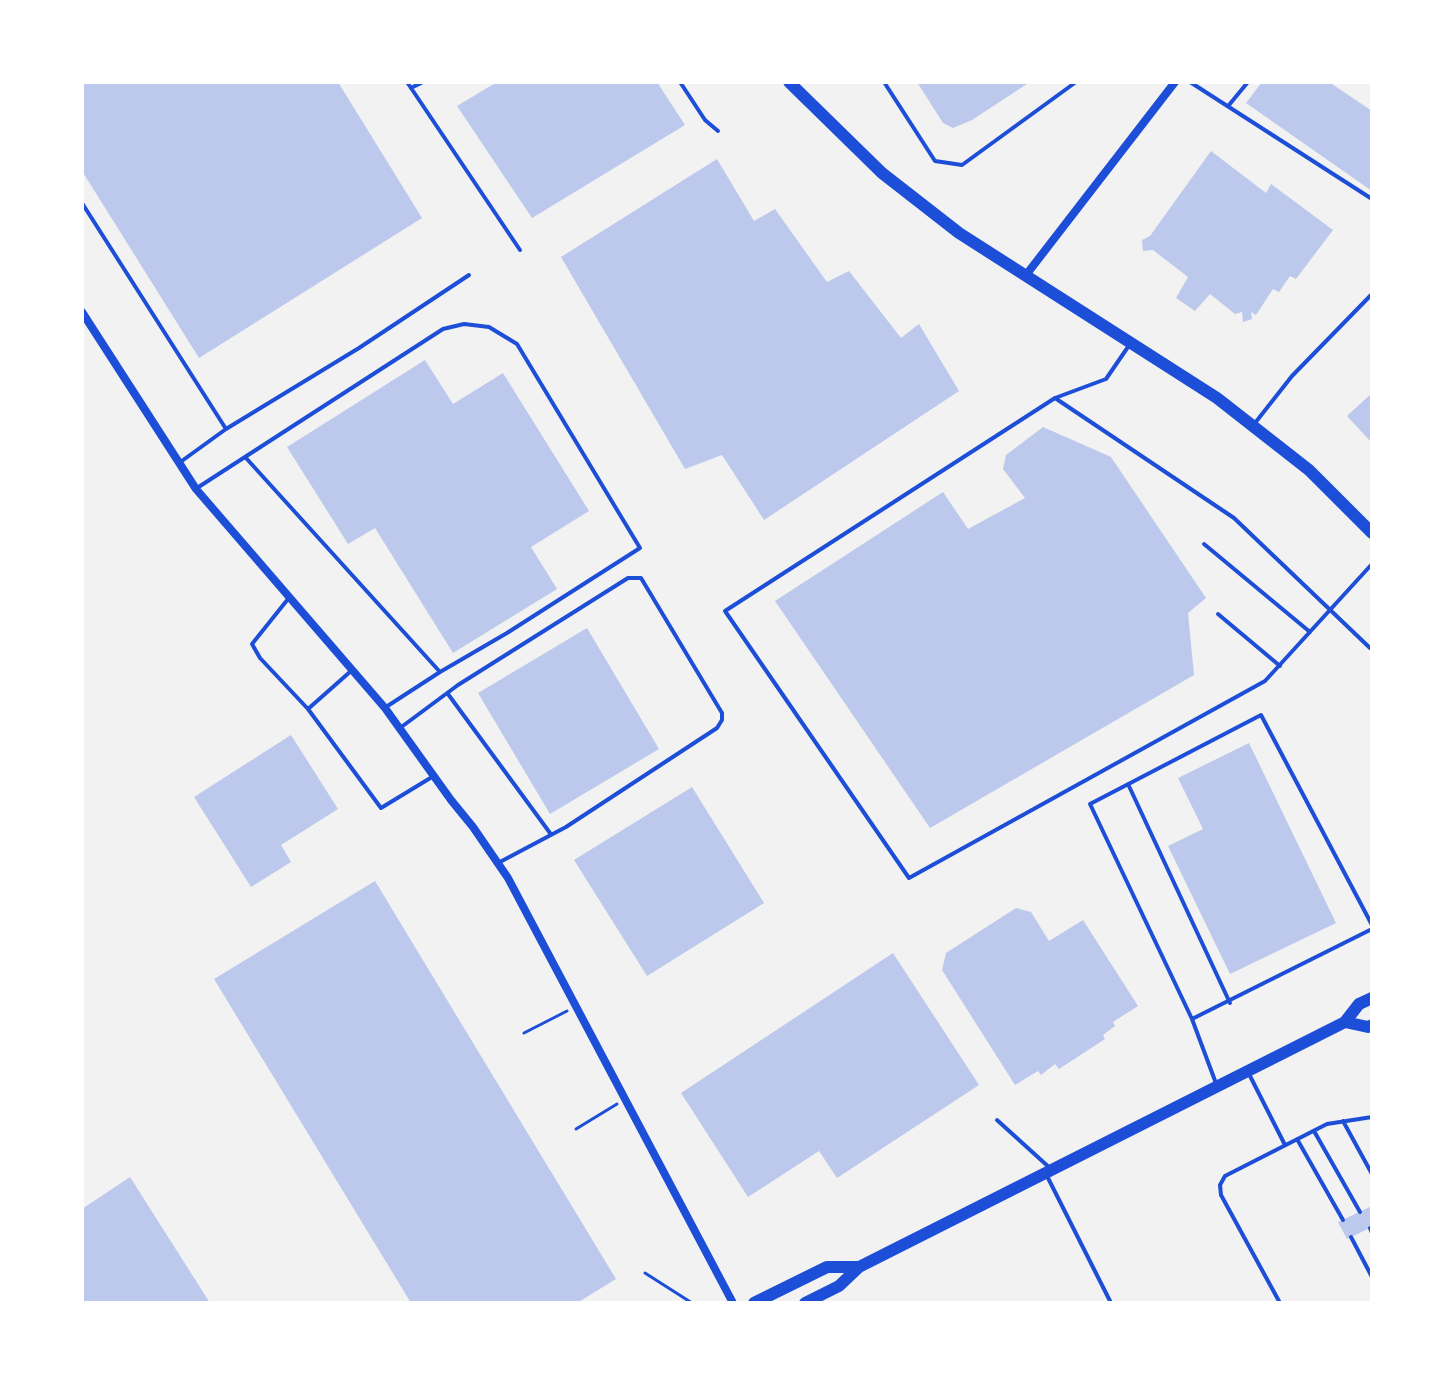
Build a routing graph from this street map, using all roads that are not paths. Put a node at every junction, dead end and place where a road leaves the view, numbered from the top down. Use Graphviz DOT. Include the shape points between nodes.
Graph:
graph roads {
  1 [pos="407,82"];
  2 [pos="423,82"];
  3 [pos="680,82"];
  4 [pos="789,82"];
  5 [pos="884,82"];
  6 [pos="1076,82"];
  7 [pos="1175,82"];
  8 [pos="1190,82"];
  9 [pos="1248,82"];
  10 [pos="411,88"];
  11 [pos="1229,105"];
  12 [pos="718,131"];
  13 [pos="1372,199"];
  14 [pos="82,203"];
  15 [pos="520,250"];
  16 [pos="469,275"];
  17 [pos="1026,275"];
  18 [pos="1372,294"];
  19 [pos="82,312"];
  20 [pos="1131,342"];
  21 [pos="1055,398"];
  22 [pos="1253,424"];
  23 [pos="226,429"];
  24 [pos="246,458"];
  25 [pos="177,464"];
  26 [pos="196,489"];
  27 [pos="1372,533"];
  28 [pos="1204,544"];
  29 [pos="1372,564"];
  30 [pos="289,598"];
  31 [pos="1331,609"];
  32 [pos="1218,614"];
  33 [pos="1310,632"];
  34 [pos="1370,648"];
  35 [pos="1280,666"];
  36 [pos="352,670"];
  37 [pos="440,672"];
  38 [pos="448,694"];
  39 [pos="385,708"];
  40 [pos="308,709"];
  41 [pos="400,728"];
  42 [pos="434,776"];
  43 [pos="1128,784"];
  44 [pos="550,833"];
  45 [pos="498,863"];
  46 [pos="1372,927"];
  47 [pos="1372,998"];
  48 [pos="1230,1003"];
  49 [pos="1192,1019"];
  50 [pos="1345,1022"];
  51 [pos="1372,1025"];
  52 [pos="1248,1072"];
  53 [pos="1218,1088"];
  54 [pos="1372,1117"];
  55 [pos="997,1120"];
  56 [pos="1343,1121"];
  57 [pos="1314,1131"];
  58 [pos="1297,1139"];
  59 [pos="1285,1145"];
  60 [pos="1049,1172"];
  61 [pos="1372,1174"];
  62 [pos="1360,1212"];
  63 [pos="1343,1220"];
  64 [pos="1351,1237"];
  65 [pos="859,1267"];
  66 [pos="1372,1277"];
  67 [pos="733,1303"];
  68 [pos="754,1303"];
  69 [pos="805,1303"];
  70 [pos="1111,1303"];
  71 [pos="1280,1303"];
  1 -- 10 [label="lane"];
  2 -- 10 [label="lane"];
  3 -- 12 [label="lane"];
  4 -- 17 [label="main road" via="882,173 959,233"];
  5 -- 6 [label="lane" via="935,161 962,165"];
  7 -- 17 [label="street"];
  8 -- 11 [label="lane"];
  9 -- 11 [label="lane"];
  10 -- 15 [label="lane"];
  11 -- 13 [label="lane"];
  14 -- 23 [label="lane"];
  16 -- 23 [label="lane"];
  17 -- 20 [label="main road"];
  18 -- 22 [label="lane"];
  19 -- 25 [label="street"];
  20 -- 21 [label="lane" via="1106,379"];
  20 -- 22 [label="main road"];
  21 -- 31 [label="lane" via="1234,518"];
  21 -- 35 [label="lane" via="725,611 909,878 1265,681"];
  22 -- 27 [label="main road"];
  23 -- 25 [label="lane"];
  24 -- 26 [label="lane"];
  24 -- 37 [label="lane"];
  24 -- 37 [label="lane" via="443,329 464,324 489,327 517,344 640,548"];
  25 -- 26 [label="street"];
  26 -- 30 [label="street"];
  28 -- 33 [label="lane"];
  29 -- 31 [label="lane"];
  30 -- 36 [label="street"];
  30 -- 40 [label="lane" via="252,644"];
  31 -- 33 [label="lane"];
  31 -- 34 [label="lane"];
  32 -- 35 [label="lane"];
  33 -- 35 [label="lane"];
  36 -- 39 [label="street"];
  36 -- 40 [label="lane"];
  37 -- 39 [label="lane"];
  38 -- 41 [label="lane"];
  38 -- 44 [label="lane"];
  38 -- 44 [label="lane" via="628,578 641,578 722,720"];
  39 -- 41 [label="street"];
  40 -- 42 [label="lane" via="381,808"];
  41 -- 42 [label="street"];
  42 -- 45 [label="street"];
  43 -- 46 [label="lane" via="1261,715"];
  43 -- 48 [label="lane"];
  43 -- 49 [label="lane" via="1090,804"];
  44 -- 45 [label="lane"];
  45 -- 67 [label="street"];
  46 -- 48 [label="lane"];
  47 -- 50 [label="main road" via="1359,1004"];
  48 -- 49 [label="lane"];
  49 -- 53 [label="lane"];
  50 -- 51 [label="main road"];
  50 -- 52 [label="main road"];
  52 -- 53 [label="main road"];
  52 -- 59 [label="lane"];
  53 -- 60 [label="main road"];
  54 -- 56 [label="lane"];
  55 -- 60 [label="lane"];
  56 -- 57 [label="lane"];
  56 -- 61 [label="lane"];
  57 -- 58 [label="lane"];
  57 -- 62 [label="lane"];
  58 -- 59 [label="lane"];
  58 -- 63 [label="lane"];
  59 -- 71 [label="lane" via="1225,1176 1220,1185"];
  60 -- 65 [label="main road"];
  60 -- 70 [label="lane"];
  64 -- 66 [label="lane"];
  65 -- 68 [label="main road" via="827,1267"];
  65 -- 69 [label="main road" via="839,1286"];
}
